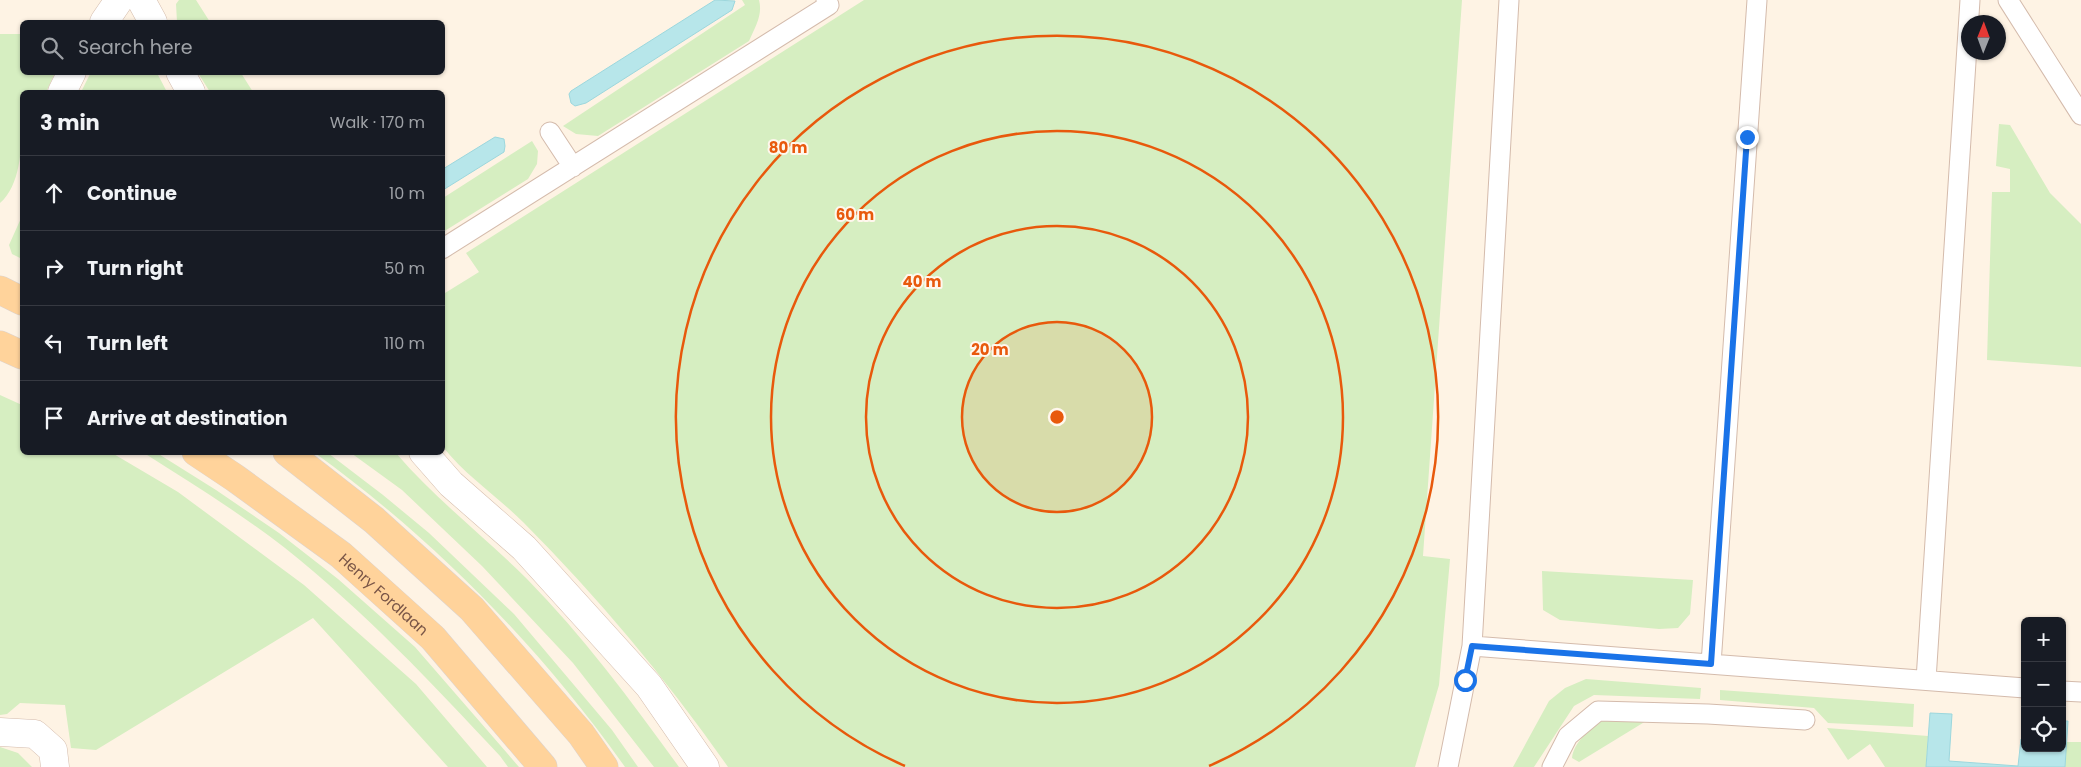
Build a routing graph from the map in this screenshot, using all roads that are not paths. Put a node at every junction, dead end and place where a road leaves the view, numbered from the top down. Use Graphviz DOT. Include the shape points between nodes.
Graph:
graph roads {
  1 [pos="119,0"];
  2 [pos="141,0"];
  3 [pos="826,0"];
  4 [pos="1509,0"];
  5 [pos="1757,0"];
  6 [pos="1970,0"];
  7 [pos="2008,0"];
  8 [pos="105,20"];
  9 [pos="152,20"];
  10 [pos="70,75"];
  11 [pos="182,75"];
  12 [pos="63,90"];
  13 [pos="190,90"];
  14 [pos="2081,114"];
  15 [pos="550,132"];
  16 [pos="573,167"];
  17 [pos="445,247"];
  18 [pos="0,290"];
  19 [pos="20,300"];
  20 [pos="0,345"];
  21 [pos="20,354"];
  22 [pos="200,455"];
  23 [pos="291,455"];
  24 [pos="426,455"];
  25 [pos="1472,646"];
  26 [pos="1711,664"];
  27 [pos="1926,680"];
  28 [pos="2021,688"];
  29 [pos="2066,691"];
  30 [pos="2081,692"];
  31 [pos="1805,720"];
  32 [pos="0,732"];
  33 [pos="55,767"];
  34 [pos="543,767"];
  35 [pos="604,767"];
  36 [pos="705,767"];
  37 [pos="1448,767"];
  38 [pos="1552,767"];
  1 -- 8 [label="street"];
  2 -- 9 [label="street"];
  3 -- 16 [label="lane" via="829,5"];
  4 -- 25 [label="lane"];
  5 -- 26 [label="lane"];
  6 -- 27 [label="lane"];
  7 -- 14 [label="lane"];
  10 -- 12 [label="street"];
  11 -- 13 [label="street"];
  15 -- 16 [label="lane"];
  16 -- 17 [label="lane"];
  18 -- 19 [label="main road"];
  20 -- 21 [label="main road"];
  22 -- 34 [label="main road, Henry Fordlaan" via="341,555 426,632"];
  23 -- 35 [label="main road" via="374,520 472,609 581,734"];
  24 -- 36 [label="street" via="450,484 524,548 648,686"];
  25 -- 26 [label="lane"];
  25 -- 37 [label="lane"];
  26 -- 27 [label="lane"];
  27 -- 28 [label="lane"];
  29 -- 30 [label="lane"];
  31 -- 38 [label="lane" via="1598,711 1568,736"];
  32 -- 33 [label="street" via="36,734 53,750"];
}
